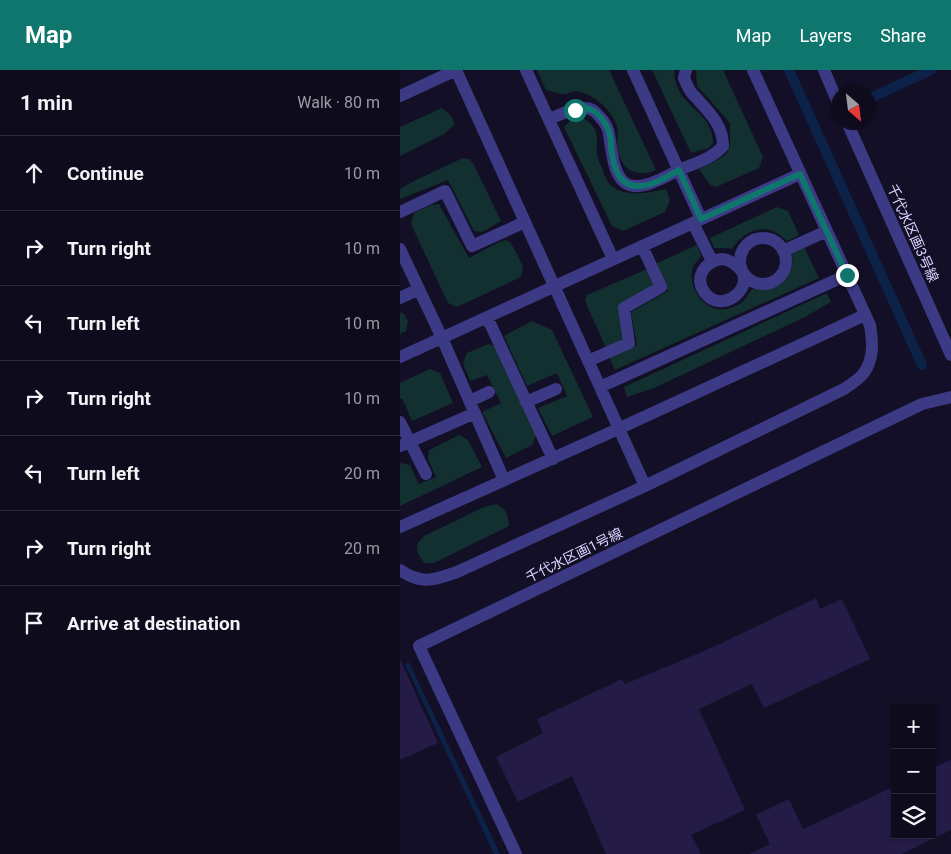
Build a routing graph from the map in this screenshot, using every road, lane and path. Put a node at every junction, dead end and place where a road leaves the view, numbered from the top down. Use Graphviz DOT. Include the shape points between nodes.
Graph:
graph roads {
  1 [pos="456,70"];
  2 [pos="526,70"];
  3 [pos="633,70"];
  4 [pos="686,70"];
  5 [pos="753,70"];
  6 [pos="824,70"];
  7 [pos="831,86"];
  8 [pos="400,96"];
  9 [pos="549,119"];
  10 [pos="851,130"];
  11 [pos="679,170"];
  12 [pos="800,174"];
  13 [pos="400,212"];
  14 [pos="697,221"];
  15 [pos="525,222"];
  16 [pos="827,231"];
  17 [pos="642,246"];
  18 [pos="400,249"];
  19 [pos="783,251"];
  20 [pos="613,259"];
  21 [pos="712,261"];
  22 [pos="742,271"];
  23 [pos="847,275"];
  24 [pos="554,286"];
  25 [pos="419,289"];
  26 [pos="400,298"];
  27 [pos="865,315"];
  28 [pos="487,317"];
  29 [pos="442,338"];
  30 [pos="951,355"];
  31 [pos="400,357"];
  32 [pos="588,361"];
  33 [pos="600,388"];
  34 [pos="556,389"];
  35 [pos="489,392"];
  36 [pos="951,397"];
  37 [pos="470,401"];
  38 [pos="526,402"];
  39 [pos="475,413"];
  40 [pos="400,422"];
  41 [pos="618,429"];
  42 [pos="405,444"];
  43 [pos="552,459"];
  44 [pos="426,474"];
  45 [pos="504,480"];
  46 [pos="645,486"];
  47 [pos="400,527"];
  48 [pos="400,570"];
  49 [pos="516,854"];
  1 -- 8 [label="street"];
  1 -- 15 [label="street"];
  2 -- 9 [label="street"];
  3 -- 11 [label="street"];
  4 -- 11 [label="street" via="684,78 688,87 719,126 723,146 710,157"];
  5 -- 12 [label="street"];
  6 -- 7 [label="street"];
  9 -- 11 [label="street" via="586,108 596,112 607,127 620,179 628,185 651,184"];
  9 -- 20 [label="street"];
  10 -- 30 [label="street, 千代水区画3号線"];
  11 -- 14 [label="street"];
  12 -- 14 [label="street"];
  12 -- 16 [label="street"];
  13 -- 15 [label="street" via="445,192 472,246"];
  14 -- 17 [label="street"];
  14 -- 21 [label="street"];
  15 -- 24 [label="street"];
  16 -- 19 [label="street"];
  16 -- 23 [label="street"];
  17 -- 20 [label="street"];
  17 -- 32 [label="street" via="661,287 624,308 629,343"];
  18 -- 25 [label="street"];
  19 -- 22 [label="street" via="769,238 754,240 740,256"];
  19 -- 22 [label="street" via="784,269 780,276 768,283 753,281"];
  20 -- 24 [label="street"];
  21 -- 22 [label="street" via="728,260"];
  21 -- 22 [label="street" via="704,268 700,282 706,295 718,301 738,295 744,277"];
  23 -- 27 [label="street"];
  23 -- 33 [label="street"];
  24 -- 28 [label="street"];
  24 -- 32 [label="street"];
  25 -- 26 [label="street"];
  25 -- 29 [label="street"];
  27 -- 41 [label="street"];
  27 -- 46 [label="street" via="872,337 870,362 862,376 844,390"];
  28 -- 29 [label="street"];
  28 -- 38 [label="street"];
  29 -- 31 [label="street"];
  29 -- 37 [label="street"];
  32 -- 33 [label="street"];
  33 -- 41 [label="street"];
  34 -- 38 [label="street"];
  35 -- 37 [label="street"];
  36 -- 49 [label="street, 千代水区画1号線" via="922,404 419,646"];
  37 -- 39 [label="street"];
  38 -- 43 [label="street"];
  39 -- 42 [label="street"];
  39 -- 45 [label="street"];
  40 -- 42 [label="street"];
  41 -- 43 [label="street"];
  41 -- 46 [label="street"];
  42 -- 44 [label="street"];
  43 -- 45 [label="street"];
  45 -- 47 [label="street"];
  46 -- 48 [label="street" via="457,572 422,580"];
}
